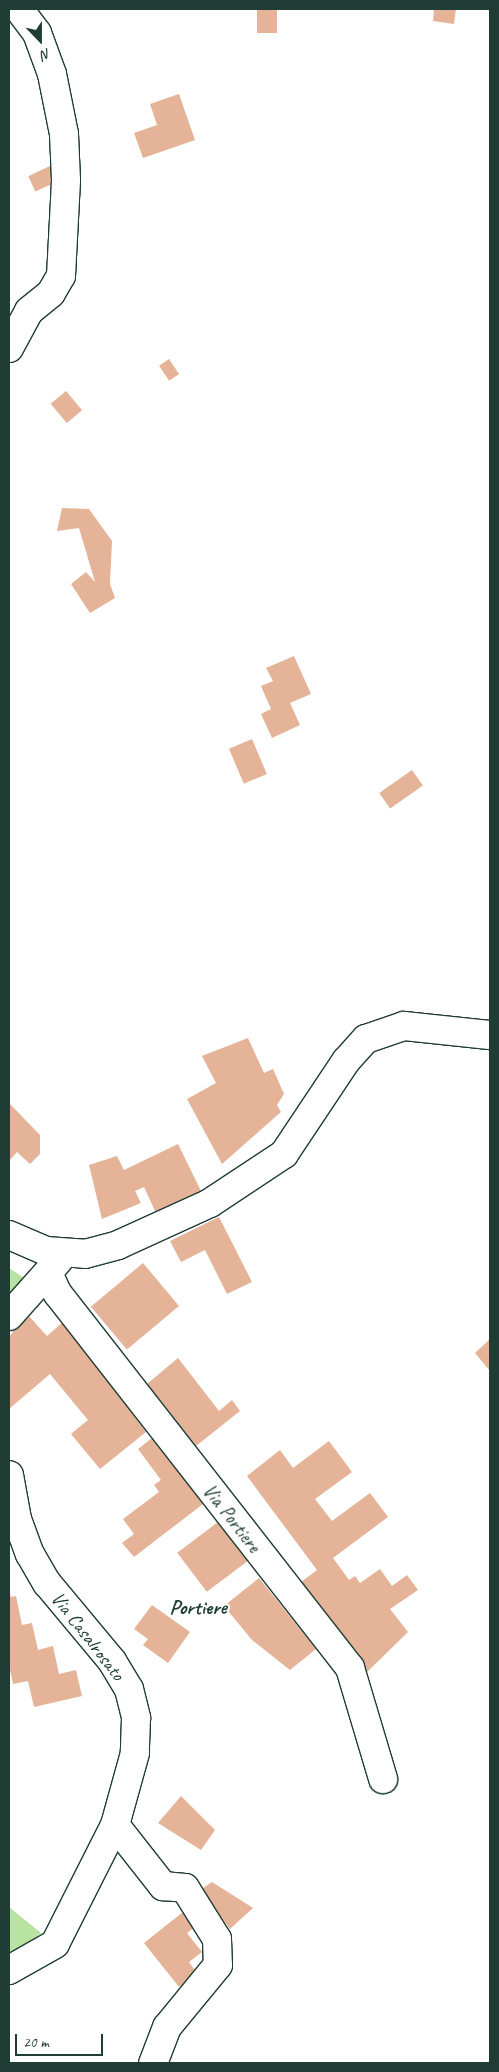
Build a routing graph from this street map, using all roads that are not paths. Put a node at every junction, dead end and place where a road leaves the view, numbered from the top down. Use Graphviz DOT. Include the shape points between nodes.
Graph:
graph roads {
  1 [pos="19,9"];
  2 [pos="9,348"];
  3 [pos="490,1035"];
  4 [pos="9,1235"];
  5 [pos="65,1252"];
  6 [pos="48,1273"];
  7 [pos="9,1316"];
  8 [pos="9,1474"];
  9 [pos="383,1779"];
  10 [pos="115,1825"];
  11 [pos="9,1970"];
  12 [pos="153,2063"];
  1 -- 2 [label="street" via="37,33 52,74 64,134 66,180 61,276 51,293 29,311"];
  3 -- 5 [label="street" via="404,1026 366,1039 346,1061 284,1154 260,1173 210,1203 118,1245 85,1254"];
  4 -- 5 [label="street" via="46,1251"];
  5 -- 6 [label="street"];
  6 -- 7 [label="street"];
  6 -- 9 [label="street, Via Portiere" via="58,1294 350,1668"];
  8 -- 10 [label="street, Via Casalrosato" via="17,1520 34,1562 129,1689 136,1718 135,1752"];
  10 -- 11 [label="street, Via Casalrosato" via="55,1944"];
  10 -- 12 [label="street" via="163,1886 185,1888 217,1939 218,1965 167,2027"];
}
